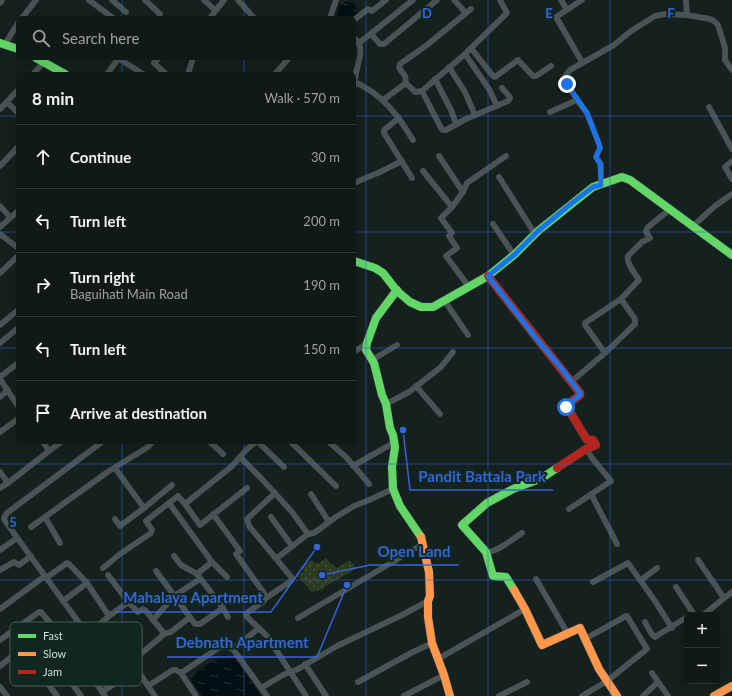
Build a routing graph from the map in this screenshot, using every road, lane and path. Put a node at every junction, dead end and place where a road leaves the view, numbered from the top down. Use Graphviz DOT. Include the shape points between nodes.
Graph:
graph roads {
  1 [pos="2,0"];
  2 [pos="36,0"];
  3 [pos="112,0"];
  4 [pos="144,0"];
  5 [pos="204,0"];
  6 [pos="224,0"];
  7 [pos="337,0"];
  8 [pos="386,0"];
  9 [pos="413,0"];
  10 [pos="437,0"];
  11 [pos="454,0"];
  12 [pos="500,0"];
  13 [pos="561,0"];
  14 [pos="582,0"];
  15 [pos="686,0"];
  16 [pos="93,1"];
  17 [pos="240,1"];
  18 [pos="0,3"];
  19 [pos="215,10"];
  20 [pos="567,10"];
  21 [pos="126,12"];
  22 [pos="687,15"];
  23 [pos="24,16"];
  24 [pos="110,16"];
  25 [pos="159,16"];
  26 [pos="211,16"];
  27 [pos="252,16"];
  28 [pos="330,16"];
  29 [pos="356,18"];
  30 [pos="16,26"];
  31 [pos="371,34"];
  32 [pos="356,40"];
  33 [pos="2,43"];
  34 [pos="358,43"];
  35 [pos="16,48"];
  36 [pos="471,48"];
  37 [pos="464,54"];
  38 [pos="40,60"];
  39 [pos="117,60"];
  40 [pos="121,60"];
  41 [pos="157,60"];
  42 [pos="193,60"];
  43 [pos="286,60"];
  44 [pos="582,62"];
  45 [pos="551,66"];
  46 [pos="449,67"];
  47 [pos="732,70"];
  48 [pos="34,72"];
  49 [pos="61,72"];
  50 [pos="108,72"];
  51 [pos="140,72"];
  52 [pos="164,72"];
  53 [pos="189,72"];
  54 [pos="277,72"];
  55 [pos="356,78"];
  56 [pos="435,79"];
  57 [pos="406,83"];
  58 [pos="356,84"];
  59 [pos="502,88"];
  60 [pos="422,91"];
  61 [pos="16,92"];
  62 [pos="383,100"];
  63 [pos="577,100"];
  64 [pos="7,102"];
  65 [pos="497,106"];
  66 [pos="709,108"];
  67 [pos="0,109"];
  68 [pos="16,111"];
  69 [pos="550,112"];
  70 [pos="475,115"];
  71 [pos="399,118"];
  72 [pos="456,124"];
  73 [pos="413,140"];
  74 [pos="16,149"];
  75 [pos="732,149"];
  76 [pos="439,156"];
  77 [pos="506,156"];
  78 [pos="402,161"];
  79 [pos="732,161"];
  80 [pos="0,166"];
  81 [pos="423,171"];
  82 [pos="500,176"];
  83 [pos="412,178"];
  84 [pos="732,179"];
  85 [pos="356,182"];
  86 [pos="601,185"];
  87 [pos="463,192"];
  88 [pos="732,194"];
  89 [pos="0,206"];
  90 [pos="452,207"];
  91 [pos="669,210"];
  92 [pos="16,212"];
  93 [pos="10,217"];
  94 [pos="493,224"];
  95 [pos="693,226"];
  96 [pos="0,227"];
  97 [pos="0,234"];
  98 [pos="535,234"];
  99 [pos="16,246"];
  100 [pos="514,255"];
  101 [pos="732,255"];
  102 [pos="16,258"];
  103 [pos="356,262"];
  104 [pos="0,273"];
  105 [pos="488,276"];
  106 [pos="469,287"];
  107 [pos="397,290"];
  108 [pos="621,299"];
  109 [pos="444,300"];
  110 [pos="16,312"];
  111 [pos="1,324"];
  112 [pos="16,330"];
  113 [pos="468,335"];
  114 [pos="0,343"];
  115 [pos="367,343"];
  116 [pos="397,345"];
  117 [pos="356,350"];
  118 [pos="452,352"];
  119 [pos="605,353"];
  120 [pos="372,360"];
  121 [pos="16,366"];
  122 [pos="0,378"];
  123 [pos="572,382"];
  124 [pos="416,386"];
  125 [pos="8,390"];
  126 [pos="0,397"];
  127 [pos="16,403"];
  128 [pos="386,404"];
  129 [pos="440,414"];
  130 [pos="16,420"];
  131 [pos="0,432"];
  132 [pos="394,442"];
  133 [pos="44,444"];
  134 [pos="58,444"];
  135 [pos="99,444"];
  136 [pos="150,444"];
  137 [pos="212,444"];
  138 [pos="255,444"];
  139 [pos="259,444"];
  140 [pos="293,444"];
  141 [pos="331,444"];
  142 [pos="586,449"];
  143 [pos="49,451"];
  144 [pos="223,454"];
  145 [pos="240,457"];
  146 [pos="353,466"];
  147 [pos="115,468"];
  148 [pos="284,468"];
  149 [pos="0,472"];
  150 [pos="8,484"];
  151 [pos="369,484"];
  152 [pos="172,485"];
  153 [pos="336,486"];
  154 [pos="0,488"];
  155 [pos="247,488"];
  156 [pos="393,489"];
  157 [pos="275,493"];
  158 [pos="311,494"];
  159 [pos="591,494"];
  160 [pos="169,503"];
  161 [pos="185,504"];
  162 [pos="569,509"];
  163 [pos="141,510"];
  164 [pos="212,514"];
  165 [pos="271,517"];
  166 [pos="44,518"];
  167 [pos="115,519"];
  168 [pos="146,521"];
  169 [pos="329,522"];
  170 [pos="32,527"];
  171 [pos="522,533"];
  172 [pos="308,534"];
  173 [pos="17,538"];
  174 [pos="60,542"];
  175 [pos="423,544"];
  176 [pos="617,544"];
  177 [pos="292,546"];
  178 [pos="0,550"];
  179 [pos="486,552"];
  180 [pos="32,556"];
  181 [pos="174,556"];
  182 [pos="277,558"];
  183 [pos="698,560"];
  184 [pos="212,562"];
  185 [pos="1,567"];
  186 [pos="103,568"];
  187 [pos="657,568"];
  188 [pos="156,571"];
  189 [pos="108,575"];
  190 [pos="198,576"];
  191 [pos="46,577"];
  192 [pos="226,577"];
  193 [pos="536,579"];
  194 [pos="641,580"];
  195 [pos="593,582"];
  196 [pos="87,583"];
  197 [pos="676,587"];
  198 [pos="732,592"];
  199 [pos="174,596"];
  200 [pos="266,598"];
  201 [pos="724,598"];
  202 [pos="63,601"];
  203 [pos="428,601"];
  204 [pos="129,603"];
  205 [pos="223,608"];
  206 [pos="525,609"];
  207 [pos="0,610"];
  208 [pos="692,612"];
  209 [pos="707,612"];
  210 [pos="109,616"];
  211 [pos="190,617"];
  212 [pos="228,617"];
  213 [pos="298,618"];
  214 [pos="684,619"];
  215 [pos="153,620"];
  216 [pos="25,622"];
  217 [pos="50,622"];
  218 [pos="80,622"];
  219 [pos="101,622"];
  220 [pos="645,622"];
  221 [pos="259,628"];
  222 [pos="672,628"];
  223 [pos="10,633"];
  224 [pos="163,634"];
  225 [pos="568,634"];
  226 [pos="585,638"];
  227 [pos="0,640"];
  228 [pos="432,643"];
  229 [pos="233,649"];
  230 [pos="142,651"];
  231 [pos="10,658"];
  232 [pos="438,659"];
  233 [pos="305,664"];
  234 [pos="0,666"];
  235 [pos="290,672"];
  236 [pos="181,673"];
  237 [pos="652,673"];
  238 [pos="444,674"];
  239 [pos="142,678"];
  240 [pos="607,681"];
  241 [pos="358,682"];
  242 [pos="526,682"];
  243 [pos="658,682"];
  244 [pos="50,686"];
  245 [pos="74,686"];
  246 [pos="114,686"];
  247 [pos="148,686"];
  248 [pos="732,686"];
  249 [pos="0,687"];
  250 [pos="261,688"];
  251 [pos="103,694"];
  252 [pos="7,696"];
  253 [pos="57,696"];
  254 [pos="81,696"];
  255 [pos="155,696"];
  256 [pos="196,696"];
  257 [pos="267,696"];
  258 [pos="306,696"];
  259 [pos="326,696"];
  260 [pos="404,696"];
  261 [pos="450,696"];
  262 [pos="499,696"];
  263 [pos="582,696"];
  264 [pos="617,696"];
  265 [pos="643,696"];
  266 [pos="668,696"];
  267 [pos="714,696"];
  1 -- 18 [label="street"];
  2 -- 23 [label="street"];
  3 -- 21 [label="street"];
  4 -- 25 [label="street" via="160,14"];
  5 -- 19 [label="street"];
  6 -- 19 [label="street"];
  7 -- 28 [label="street"];
  8 -- 29 [label="street" via="372,11 368,9"];
  9 -- 31 [label="street"];
  10 -- 31 [label="street" via="384,44 380,44"];
  11 -- 57 [label="street" via="469,11 400,64 399,68 405,76"];
  12 -- 36 [label="street" via="507,13"];
  13 -- 20 [label="street"];
  14 -- 20 [label="street"];
  15 -- 22 [label="street"];
  16 -- 24 [label="street"];
  17 -- 27 [label="street"];
  19 -- 26 [label="street"];
  20 -- 44 [label="street" via="556,17"];
  22 -- 44 [label="street" via="655,16 614,45"];
  22 -- 47 [label="street" via="710,19 718,25 725,48 725,60"];
  30 -- 33 [label="street"];
  31 -- 34 [label="street"];
  32 -- 34 [label="street"];
  33 -- 35 [label="street"];
  34 -- 55 [label="street" via="361,47"];
  36 -- 37 [label="street"];
  36 -- 45 [label="street" via="495,77 518,60 533,76"];
  37 -- 46 [label="street"];
  37 -- 65 [label="street" via="489,89"];
  38 -- 48 [label="street"];
  38 -- 49 [label="street"];
  39 -- 50 [label="street"];
  40 -- 51 [label="street"];
  41 -- 52 [label="street" via="154,63"];
  42 -- 53 [label="street"];
  43 -- 54 [label="street"];
  44 -- 63 [label="street" via="565,76"];
  46 -- 56 [label="street"];
  46 -- 70 [label="street" via="465,92"];
  56 -- 60 [label="street"];
  56 -- 72 [label="street"];
  57 -- 60 [label="street" via="415,92"];
  57 -- 62 [label="street"];
  58 -- 62 [label="street" via="365,86"];
  59 -- 65 [label="street" via="510,98"];
  60 -- 72 [label="street" via="443,130"];
  61 -- 64 [label="street"];
  62 -- 71 [label="street"];
  63 -- 69 [label="street"];
  63 -- 86 [label="street" via="587,113 599,144 596,157 600,164"];
  64 -- 67 [label="street"];
  64 -- 68 [label="street"];
  65 -- 70 [label="street"];
  66 -- 75 [label="street"];
  70 -- 72 [label="street"];
  71 -- 73 [label="street"];
  71 -- 78 [label="street" via="384,130 384,133"];
  74 -- 80 [label="street"];
  76 -- 87 [label="street"];
  77 -- 87 [label="street" via="468,183"];
  78 -- 83 [label="street"];
  78 -- 85 [label="street"];
  79 -- 84 [label="street" via="724,167"];
  81 -- 90 [label="street"];
  82 -- 98 [label="street"];
  86 -- 91 [label="street" via="622,177 630,180"];
  86 -- 98 [label="street" via="593,187"];
  87 -- 90 [label="street"];
  88 -- 95 [label="street"];
  89 -- 93 [label="street"];
  90 -- 106 [label="street" via="441,218 452,233 449,236 457,248 446,256"];
  91 -- 95 [label="street"];
  91 -- 108 [label="street" via="647,228 646,232 650,238 628,256 628,262 639,280"];
  92 -- 93 [label="street"];
  93 -- 96 [label="street"];
  94 -- 100 [label="street"];
  95 -- 101 [label="street"];
  97 -- 99 [label="street"];
  98 -- 100 [label="street"];
  100 -- 105 [label="street"];
  102 -- 104 [label="street"];
  103 -- 107 [label="street" via="381,272"];
  105 -- 106 [label="street"];
  105 -- 123 [label="street"];
  106 -- 109 [label="street"];
  107 -- 109 [label="street" via="410,303 421,308 433,307"];
  107 -- 115 [label="street" via="376,318"];
  108 -- 119 [label="street" via="635,319 635,324"];
  108 -- 119 [label="street" via="585,323"];
  109 -- 113 [label="street"];
  110 -- 111 [label="street"];
  112 -- 114 [label="street"];
  115 -- 117 [label="street"];
  115 -- 120 [label="street" via="366,350"];
  116 -- 120 [label="street"];
  118 -- 124 [label="street" via="441,367"];
  119 -- 123 [label="street"];
  120 -- 128 [label="street"];
  121 -- 122 [label="street"];
  122 -- 125 [label="street"];
  123 -- 142 [label="street" via="580,395 566,407 587,440 593,440 596,444"];
  124 -- 128 [label="street"];
  124 -- 129 [label="street"];
  125 -- 126 [label="street"];
  125 -- 127 [label="street"];
  128 -- 132 [label="street"];
  130 -- 131 [label="street"];
  132 -- 146 [label="street"];
  132 -- 156 [label="street"];
  133 -- 143 [label="street"];
  134 -- 143 [label="street"];
  135 -- 173 [label="street" via="5,515 5,521"];
  136 -- 147 [label="street"];
  137 -- 144 [label="street"];
  138 -- 145 [label="street"];
  139 -- 148 [label="street"];
  140 -- 153 [label="street"];
  141 -- 146 [label="street"];
  142 -- 159 [label="street" via="611,481"];
  142 -- 179 [label="street" via="542,478 487,503 462,525"];
  143 -- 150 [label="street"];
  145 -- 157 [label="street"];
  145 -- 161 [label="street"];
  146 -- 151 [label="street"];
  147 -- 163 [label="street"];
  147 -- 166 [label="street"];
  149 -- 150 [label="street"];
  150 -- 154 [label="street"];
  152 -- 163 [label="street"];
  155 -- 164 [label="street"];
  156 -- 169 [label="street" via="354,506"];
  156 -- 175 [label="street" via="395,497 417,529"];
  157 -- 172 [label="street"];
  157 -- 182 [label="street" via="248,518 247,522"];
  158 -- 169 [label="street"];
  159 -- 162 [label="street"];
  159 -- 176 [label="street"];
  160 -- 161 [label="street" via="178,496"];
  160 -- 168 [label="street"];
  160 -- 184 [label="street"];
  161 -- 164 [label="street" via="200,525"];
  163 -- 167 [label="street" via="120,526"];
  163 -- 168 [label="street"];
  164 -- 200 [label="street" via="240,551 236,554"];
  165 -- 177 [label="street"];
  166 -- 170 [label="street"];
  166 -- 174 [label="street"];
  168 -- 186 [label="street" via="152,530 151,533"];
  169 -- 172 [label="street" via="314,533"];
  171 -- 179 [label="street" via="497,549"];
  172 -- 177 [label="street"];
  173 -- 178 [label="street"];
  173 -- 180 [label="street"];
  175 -- 203 [label="street" via="430,572"];
  175 -- 213 [label="street"];
  177 -- 182 [label="street"];
  179 -- 206 [label="street" via="493,576 506,577"];
  180 -- 185 [label="street" via="19,565 14,562"];
  180 -- 191 [label="street"];
  181 -- 190 [label="street" via="181,565"];
  182 -- 200 [label="street" via="292,580"];
  183 -- 201 [label="street"];
  184 -- 190 [label="street"];
  184 -- 192 [label="street"];
  187 -- 194 [label="street"];
  188 -- 199 [label="street"];
  189 -- 204 [label="street"];
  190 -- 199 [label="street"];
  190 -- 205 [label="street"];
  191 -- 196 [label="street" via="67,563"];
  191 -- 202 [label="street"];
  191 -- 207 [label="street"];
  193 -- 225 [label="street"];
  194 -- 195 [label="street" via="628,563"];
  194 -- 222 [label="street"];
  196 -- 202 [label="street"];
  196 -- 210 [label="street"];
  197 -- 208 [label="street"];
  198 -- 201 [label="street"];
  199 -- 211 [label="street"];
  199 -- 215 [label="street"];
  200 -- 221 [label="street" via="246,614"];
  201 -- 209 [label="street"];
  202 -- 218 [label="street"];
  203 -- 228 [label="street"];
  203 -- 233 [label="street"];
  204 -- 210 [label="street"];
  204 -- 215 [label="street" via="138,612 143,609 146,611"];
  205 -- 211 [label="street" via="200,624 196,624"];
  205 -- 212 [label="street"];
  206 -- 225 [label="street" via="542,645"];
  206 -- 232 [label="street"];
  210 -- 219 [label="street"];
  211 -- 224 [label="street" via="170,632"];
  214 -- 222 [label="street"];
  215 -- 224 [label="street"];
  216 -- 217 [label="street" via="39,612"];
  220 -- 222 [label="street" via="655,638"];
  221 -- 229 [label="street"];
  221 -- 235 [label="street"];
  223 -- 227 [label="street"];
  224 -- 230 [label="street"];
  225 -- 226 [label="street" via="580,628"];
  226 -- 240 [label="street"];
  226 -- 240 [label="street" via="627,616 647,648"];
  228 -- 232 [label="street"];
  228 -- 241 [label="street"];
  229 -- 236 [label="street" via="220,647"];
  229 -- 250 [label="street"];
  231 -- 234 [label="street"];
  232 -- 238 [label="street"];
  233 -- 235 [label="street"];
  233 -- 259 [label="street"];
  235 -- 250 [label="street"];
  235 -- 258 [label="street"];
  236 -- 247 [label="street" via="173,670"];
  236 -- 256 [label="street"];
  237 -- 243 [label="street"];
  238 -- 260 [label="street"];
  238 -- 261 [label="street"];
  239 -- 247 [label="street"];
  240 -- 263 [label="street"];
  240 -- 264 [label="street"];
  242 -- 262 [label="street"];
  243 -- 265 [label="street"];
  243 -- 266 [label="street"];
  244 -- 253 [label="street"];
  245 -- 254 [label="street"];
  246 -- 251 [label="street"];
  247 -- 255 [label="street"];
  248 -- 267 [label="street"];
  249 -- 252 [label="street"];
  250 -- 257 [label="street"];
}
